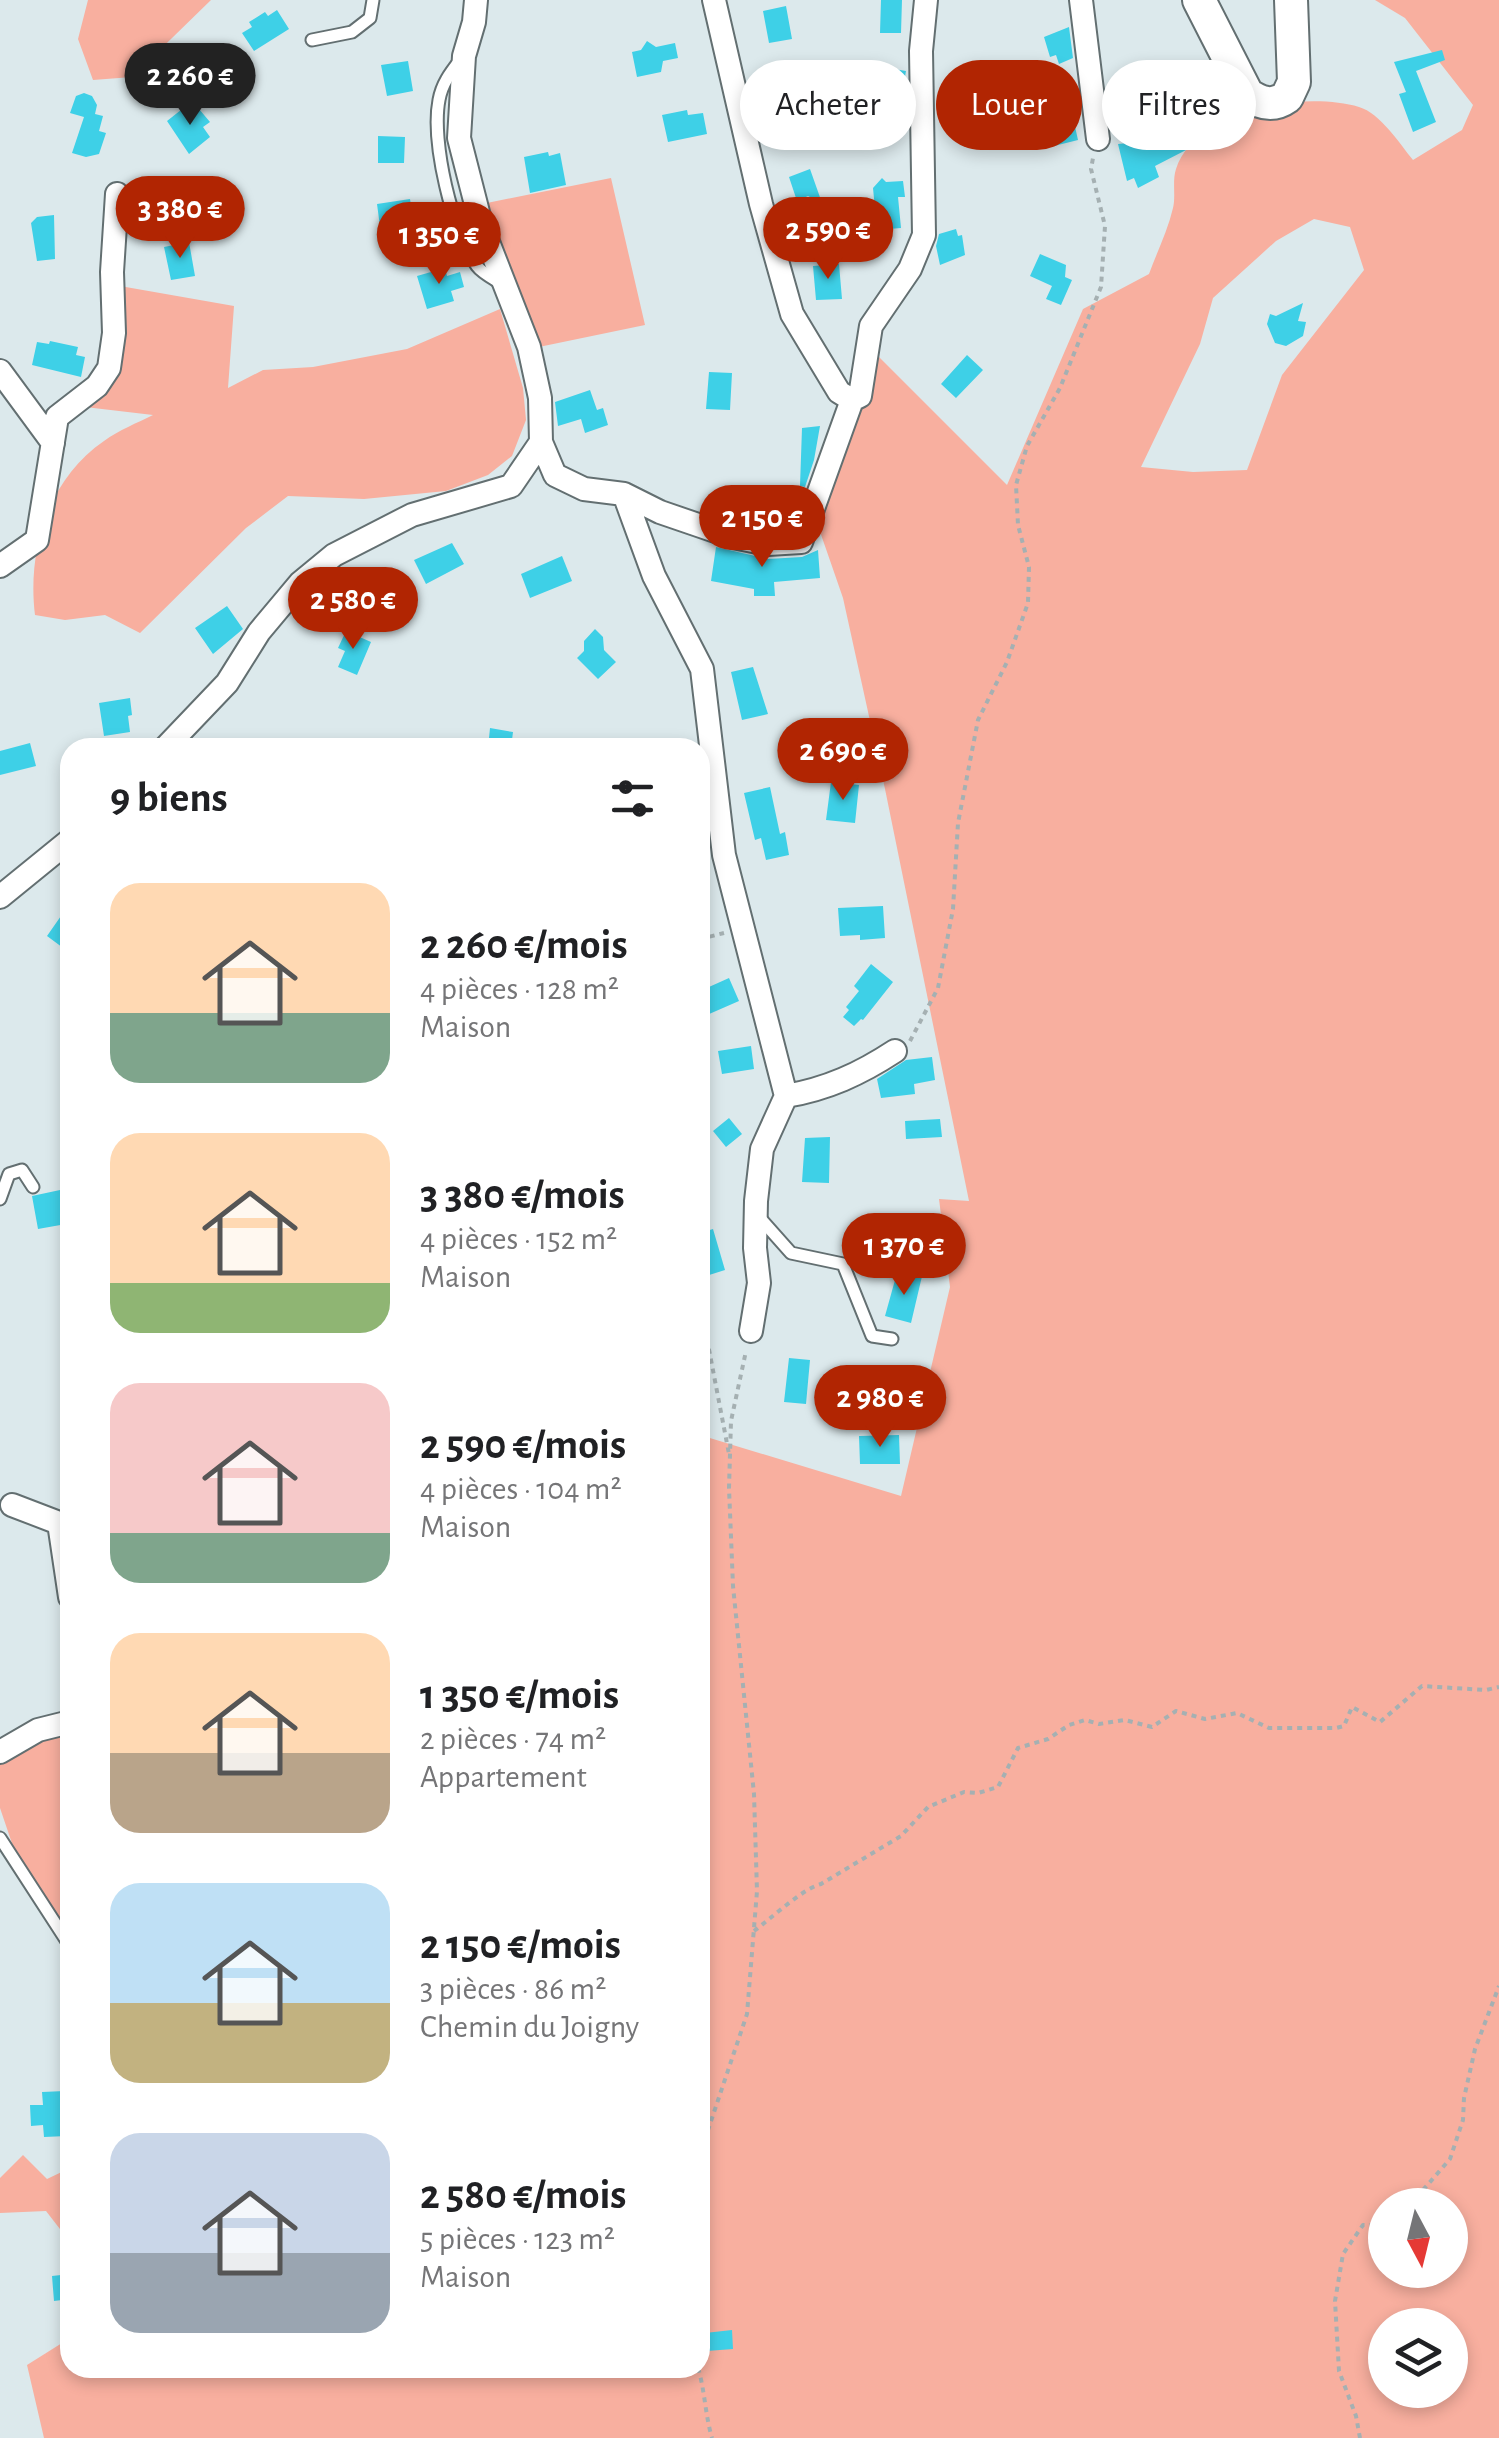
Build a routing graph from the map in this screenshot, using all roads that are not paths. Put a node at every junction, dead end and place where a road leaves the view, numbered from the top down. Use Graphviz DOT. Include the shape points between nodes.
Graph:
graph roads {
  1 [pos="372,0"];
  2 [pos="476,0"];
  3 [pos="714,0"];
  4 [pos="926,0"];
  5 [pos="1081,0"];
  6 [pos="1198,0"];
  7 [pos="1291,0"];
  8 [pos="312,40"];
  9 [pos="1098,139"];
  10 [pos="117,194"];
  11 [pos="0,371"];
  12 [pos="852,400"];
  13 [pos="541,442"];
  14 [pos="53,444"];
  15 [pos="624,494"];
  16 [pos="0,566"];
  17 [pos="175,738"];
  18 [pos="60,848"];
  19 [pos="0,897"];
  20 [pos="895,1052"];
  21 [pos="786,1096"];
  22 [pos="33,1187"];
  23 [pos="0,1199"];
  24 [pos="756,1213"];
  25 [pos="751,1331"];
  26 [pos="892,1338"];
  27 [pos="12,1505"];
  28 [pos="60,1529"];
  29 [pos="60,1724"];
  30 [pos="0,1752"];
  31 [pos="0,1838"];
  32 [pos="60,1931"];
  1 -- 8 [label="lane" via="370,18 352,32"];
  2 -- 13 [label="street" via="458,138 481,224 529,348"];
  3 -- 12 [label="street" via="792,314 840,392"];
  4 -- 12 [label="street" via="924,234 910,269 871,326 860,396"];
  5 -- 9 [label="street"];
  6 -- 7 [label="street" via="1247,94 1273,104 1287,97 1294,82"];
  10 -- 14 [label="street" via="109,368 57,418"];
  11 -- 14 [label="street"];
  12 -- 15 [label="street" via="802,542 733,537"];
  13 -- 15 [label="street" via="555,475 584,490"];
  13 -- 17 [label="street" via="511,486 412,515 334,555 300,583 227,683"];
  14 -- 16 [label="street" via="37,540"];
  15 -- 21 [label="street" via="654,576 702,668 724,855"];
  18 -- 19 [label="street"];
  20 -- 21 [label="street" via="822,1090"];
  21 -- 24 [label="street" via="762,1149"];
  22 -- 23 [label="lane" via="22,1170 9,1174"];
  24 -- 25 [label="street"];
  24 -- 26 [label="lane" via="791,1253 843,1264 872,1336"];
  27 -- 28 [label="street" via="59,1522"];
  29 -- 30 [label="street"];
  31 -- 32 [label="lane"];
}
